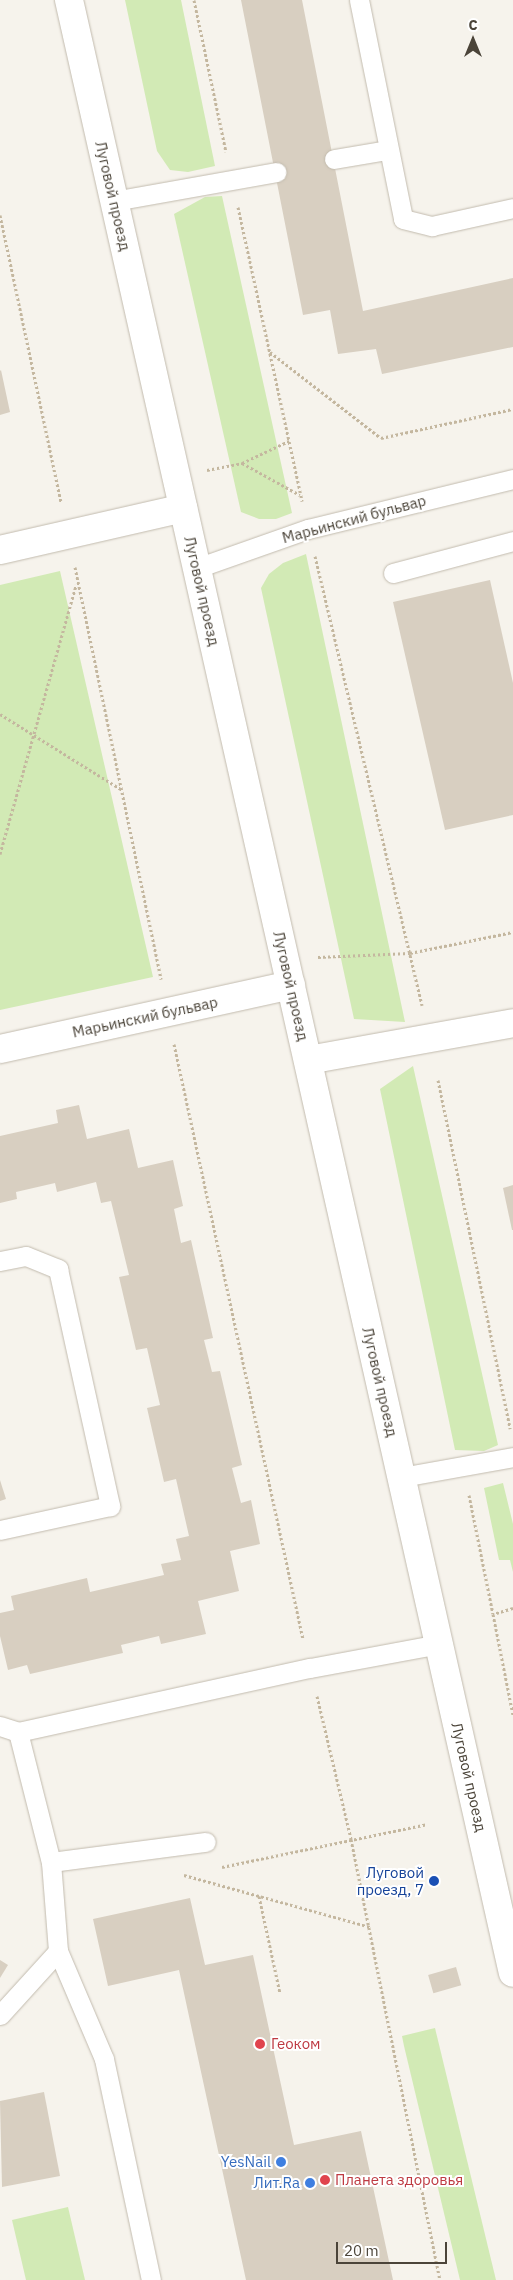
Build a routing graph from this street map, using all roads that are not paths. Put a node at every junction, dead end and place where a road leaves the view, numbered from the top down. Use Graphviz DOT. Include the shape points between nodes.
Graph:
graph roads {
  1 [pos="69,0"];
  2 [pos="359,0"];
  3 [pos="387,150"];
  4 [pos="334,159"];
  5 [pos="276,172"];
  6 [pos="114,202"];
  7 [pos="513,208"];
  8 [pos="513,479"];
  9 [pos="184,508"];
  10 [pos="513,541"];
  11 [pos="0,550"];
  12 [pos="197,568"];
  13 [pos="393,572"];
  14 [pos="291,985"];
  15 [pos="513,1023"];
  16 [pos="0,1049"];
  17 [pos="308,1060"];
  18 [pos="0,1261"];
  19 [pos="513,1457"];
  20 [pos="402,1478"];
  21 [pos="0,1530"];
  22 [pos="439,1644"];
  23 [pos="0,1726"];
  24 [pos="18,1732"];
  25 [pos="206,1842"];
  26 [pos="51,1862"];
  27 [pos="58,1951"];
  28 [pos="513,1969"];
  29 [pos="0,2016"];
  30 [pos="151,2280"];
  1 -- 6 [label="street, Луговой проезд"];
  2 -- 3 [label="lane"];
  3 -- 4 [label="lane"];
  3 -- 7 [label="lane" via="403,219 432,226"];
  5 -- 6 [label="lane"];
  6 -- 9 [label="street, Луговой проезд"];
  8 -- 12 [label="lane, Марьинский бульвар" via="308,529"];
  9 -- 11 [label="street"];
  9 -- 12 [label="street, Луговой проезд"];
  10 -- 13 [label="lane"];
  12 -- 14 [label="street, Луговой проезд"];
  14 -- 16 [label="street, Марьинский бульвар"];
  14 -- 17 [label="street, Луговой проезд"];
  15 -- 17 [label="street"];
  17 -- 20 [label="street, Луговой проезд"];
  18 -- 21 [label="lane" via="26,1256 58,1269 110,1506"];
  19 -- 20 [label="lane"];
  20 -- 22 [label="street, Луговой проезд"];
  22 -- 24 [label="lane" via="310,1668"];
  22 -- 28 [label="street, Луговой проезд"];
  23 -- 24 [label="lane"];
  24 -- 26 [label="lane"];
  25 -- 26 [label="lane"];
  26 -- 27 [label="lane"];
  27 -- 29 [label="lane"];
  27 -- 30 [label="lane" via="104,2059"];
}
